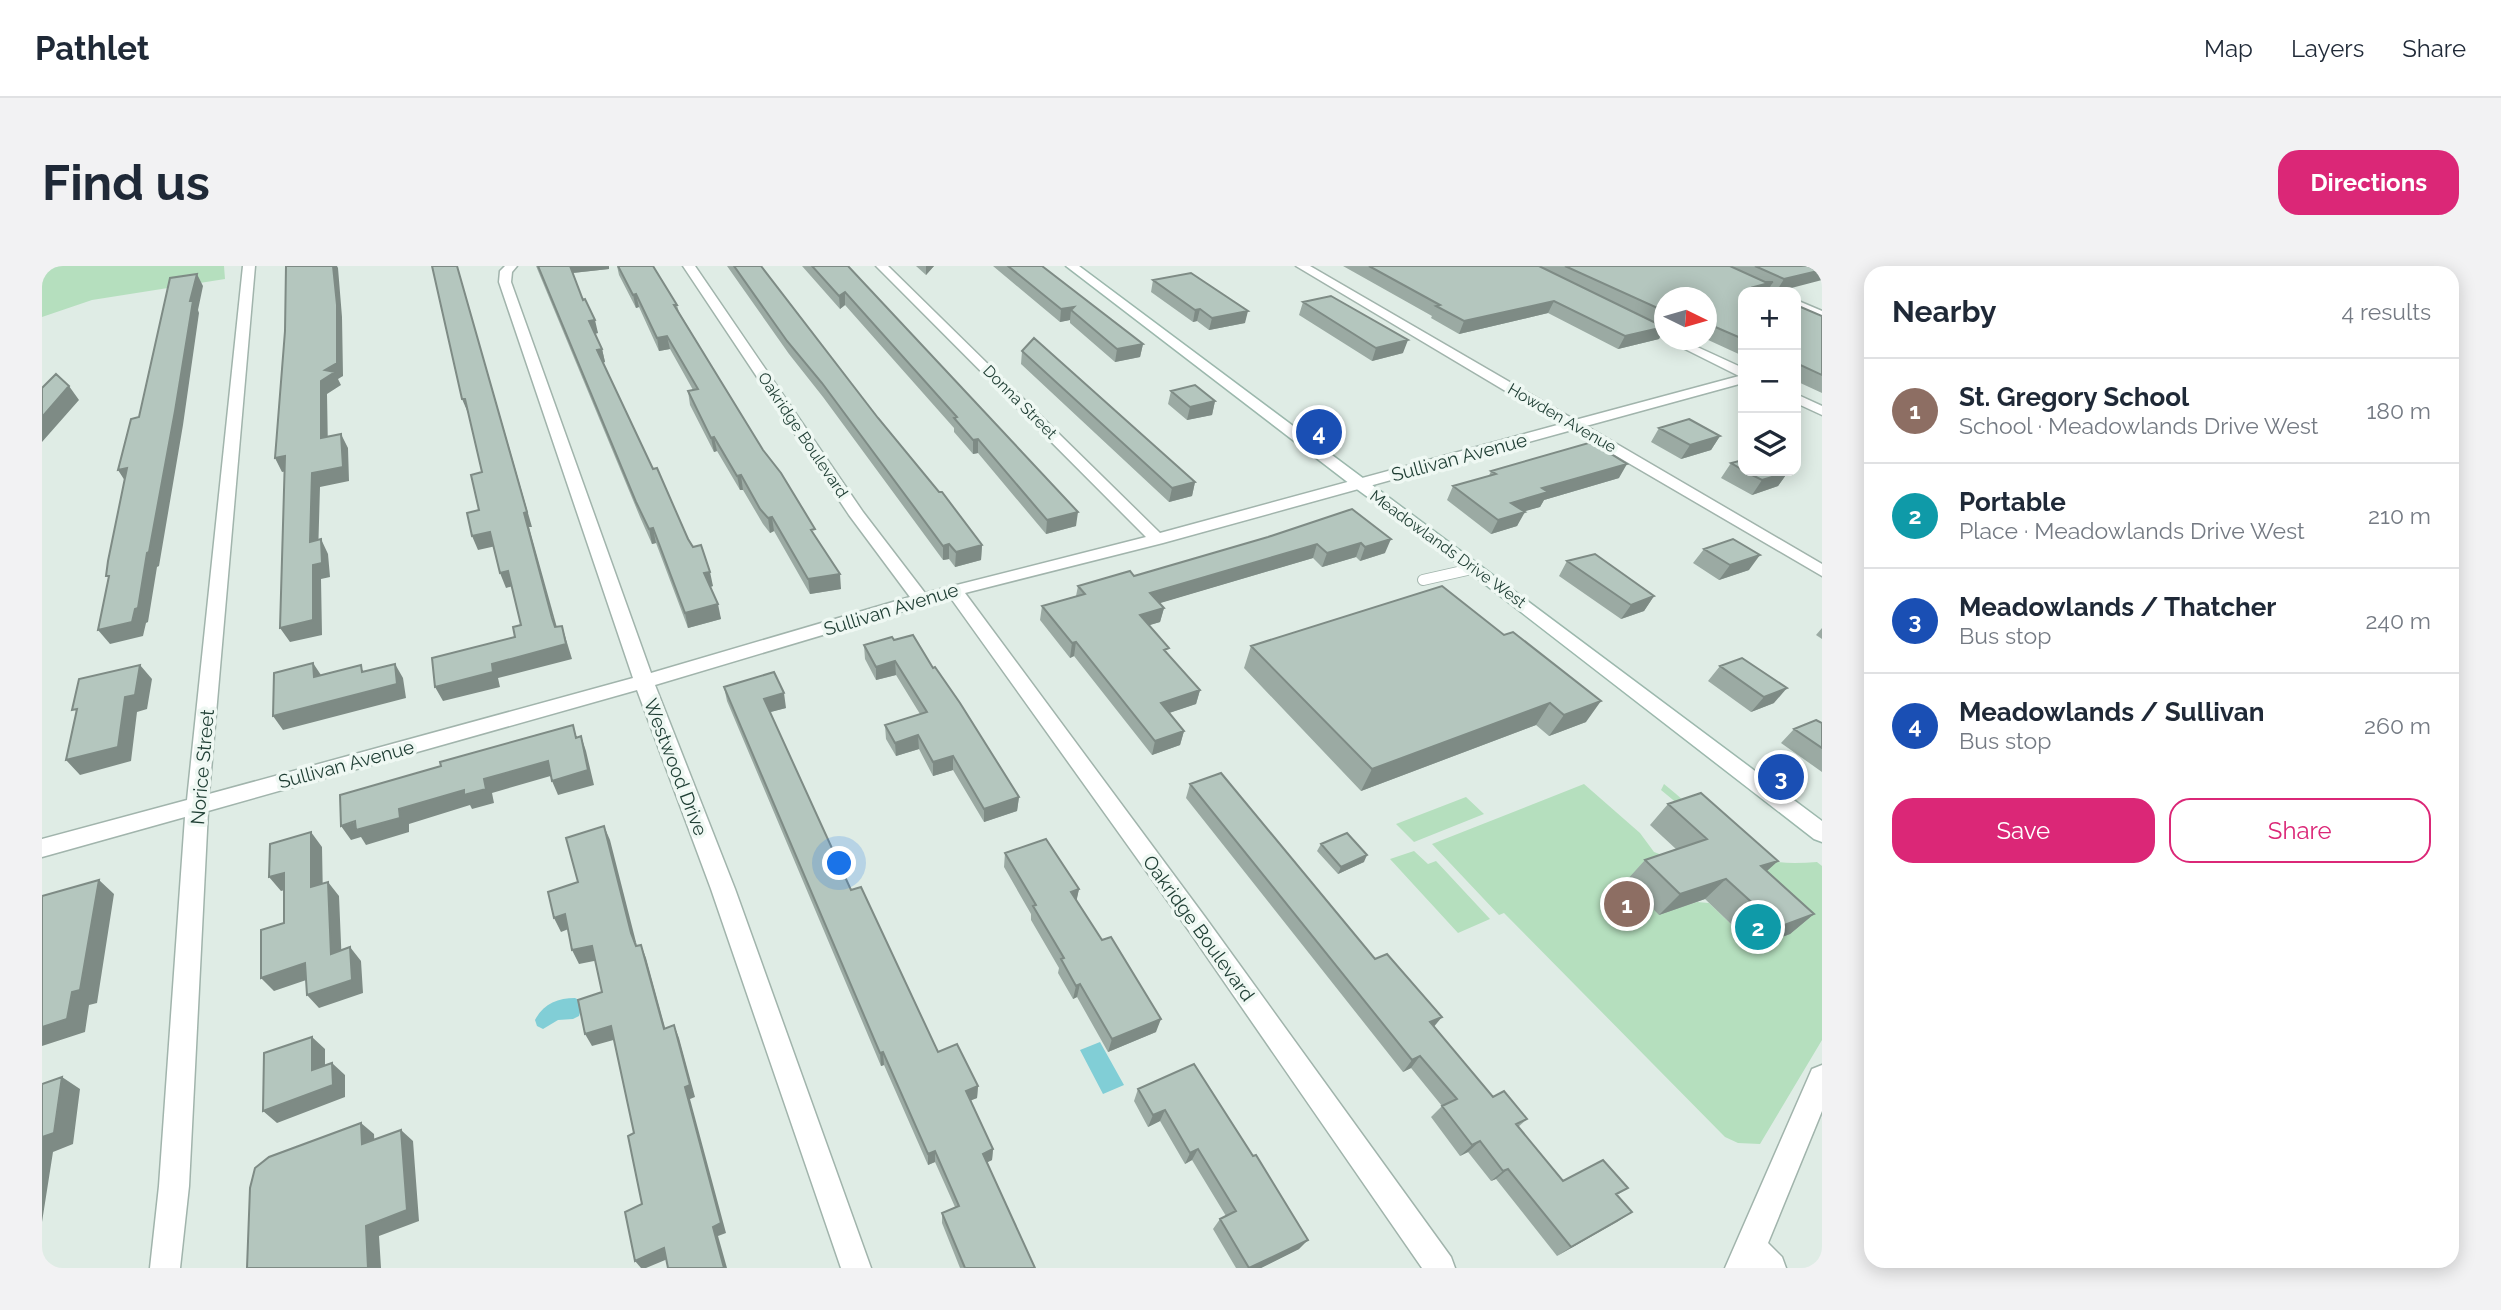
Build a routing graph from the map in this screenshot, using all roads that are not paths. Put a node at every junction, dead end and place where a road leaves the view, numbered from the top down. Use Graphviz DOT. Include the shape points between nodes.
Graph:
graph roads {
  1 [pos="249,266"];
  2 [pos="511,266"];
  3 [pos="689,266"];
  4 [pos="882,266"];
  5 [pos="1072,266"];
  6 [pos="1302,266"];
  7 [pos="1822,302"];
  8 [pos="1801,305"];
  9 [pos="1801,306"];
  10 [pos="1822,315"];
  11 [pos="1694,350"];
  12 [pos="1738,371"];
  13 [pos="1738,380"];
  14 [pos="1801,400"];
  15 [pos="1822,411"];
  16 [pos="1574,425"];
  17 [pos="1359,484"];
  18 [pos="1157,538"];
  19 [pos="1476,568"];
  20 [pos="1822,571"];
  21 [pos="1423,580"];
  22 [pos="954,590"];
  23 [pos="922,601"];
  24 [pos="644,682"];
  25 [pos="197,807"];
  26 [pos="1822,833"];
  27 [pos="42,848"];
  28 [pos="1822,1078"];
  29 [pos="1754,1261"];
  30 [pos="165,1268"];
  31 [pos="856,1268"];
  32 [pos="1440,1268"];
  1 -- 25 [label="street, Norice Street"];
  2 -- 24 [label="street, Westwood Drive" via="505,282"];
  3 -- 23 [label="street, Oakridge Boulevard" via="857,515"];
  4 -- 18 [label="street, Donna Street"];
  5 -- 17 [label="street, Meadowlands Drive West"];
  6 -- 16 [label="street, Howden Avenue"];
  7 -- 8 [label="street"];
  9 -- 10 [label="street"];
  11 -- 12 [label="street"];
  13 -- 16 [label="street, Sullivan Avenue"];
  14 -- 15 [label="street"];
  16 -- 17 [label="street, Sullivan Avenue"];
  16 -- 20 [label="street, Howden Avenue"];
  17 -- 18 [label="street, Sullivan Avenue"];
  17 -- 19 [label="street, Meadowlands Drive West"];
  18 -- 22 [label="street, Sullivan Avenue"];
  19 -- 21 [label="lane"];
  19 -- 26 [label="street, Meadowlands Drive West"];
  22 -- 23 [label="street, Sullivan Avenue"];
  22 -- 32 [label="street, Oakridge Boulevard"];
  23 -- 24 [label="street, Sullivan Avenue"];
  24 -- 25 [label="street, Sullivan Avenue"];
  24 -- 31 [label="street, Westwood Drive" via="728,902"];
  25 -- 27 [label="street, Sullivan Avenue"];
  25 -- 30 [label="street, Norice Street"];
  28 -- 29 [label="street"];
}
